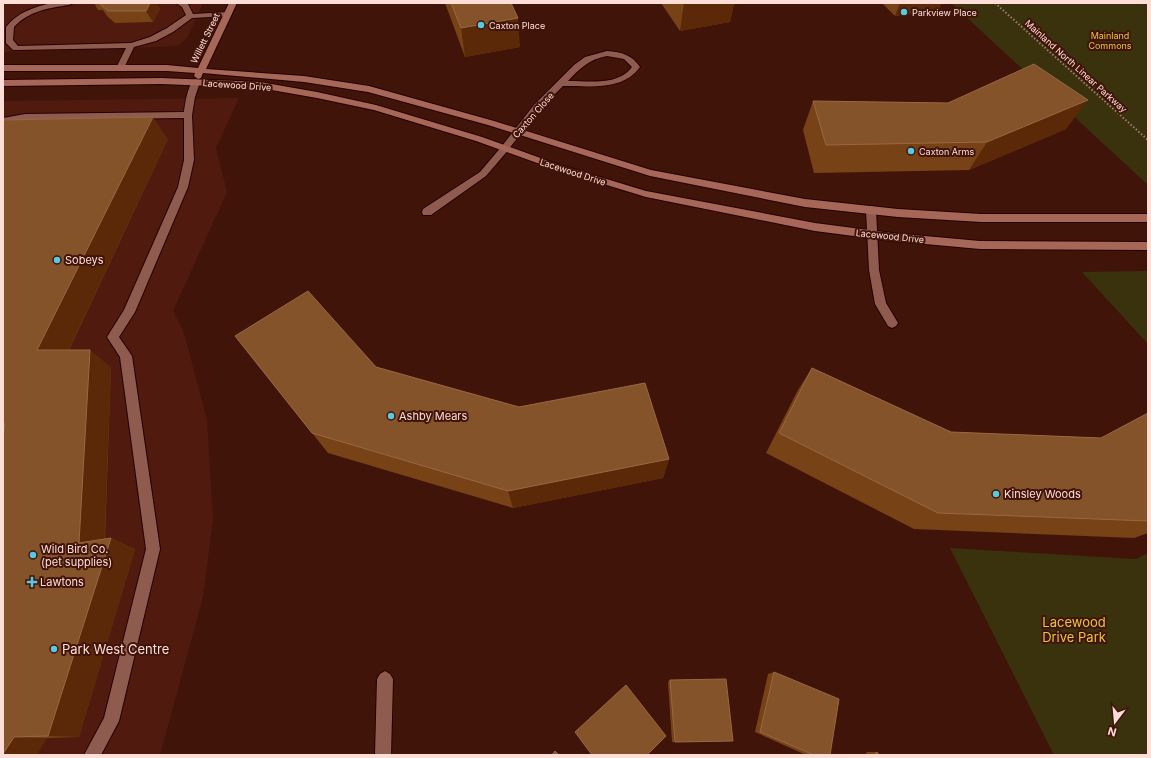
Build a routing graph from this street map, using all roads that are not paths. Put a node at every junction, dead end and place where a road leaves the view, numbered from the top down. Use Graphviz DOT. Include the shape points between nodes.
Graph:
graph roads {
  1 [pos="69,3"];
  2 [pos="180,3"];
  3 [pos="233,3"];
  4 [pos="228,14"];
  5 [pos="190,16"];
  6 [pos="131,45"];
  7 [pos="3,68"];
  8 [pos="120,68"];
  9 [pos="201,70"];
  10 [pos="196,82"];
  11 [pos="3,83"];
  12 [pos="561,83"];
  13 [pos="188,115"];
  14 [pos="3,121"];
  15 [pos="518,131"];
  16 [pos="505,148"];
  17 [pos="871,210"];
  18 [pos="427,212"];
  19 [pos="1148,218"];
  20 [pos="872,235"];
  21 [pos="1148,246"];
  22 [pos="892,323"];
  23 [pos="385,679"];
  24 [pos="92,755"];
  25 [pos="383,755"];
  1 -- 6 [label="street" via="35,8 23,14 10,27 9,41 16,48"];
  2 -- 5 [label="street" via="185,6"];
  3 -- 4 [label="main road, Willett Street"];
  4 -- 5 [label="street"];
  4 -- 9 [label="main road, Willett Street"];
  5 -- 6 [label="street" via="153,39"];
  6 -- 8 [label="street"];
  7 -- 8 [label="main road, Lacewood Drive"];
  8 -- 9 [label="main road, Lacewood Drive"];
  9 -- 10 [label="main road, Willett Street"];
  9 -- 15 [label="main road, Lacewood Drive" via="304,78 369,89"];
  10 -- 11 [label="main road, Lacewood Drive"];
  10 -- 13 [label="street"];
  10 -- 16 [label="main road, Lacewood Drive" via="260,86 318,94 376,108"];
  12 -- 12 [label="street, Caxton Close" via="595,84 616,81 630,76 636,67 632,60 621,55 608,54 588,59"];
  12 -- 15 [label="street, Caxton Close"];
  13 -- 14 [label="street" via="25,118"];
  13 -- 24 [label="street" via="189,160 183,187 128,312 112,337 126,356 153,549 111,721"];
  15 -- 16 [label="street, Caxton Close"];
  15 -- 17 [label="main road, Lacewood Drive" via="650,173 805,203"];
  16 -- 18 [label="street, Caxton Close" via="483,174"];
  16 -- 20 [label="main road, Lacewood Drive" via="646,194 815,227"];
  17 -- 19 [label="main road, Lacewood Drive" via="980,218"];
  17 -- 20 [label="street"];
  20 -- 21 [label="main road, Lacewood Drive" via="980,245"];
  20 -- 22 [label="street" via="874,270 881,304"];
  23 -- 25 [label="street"];
}
